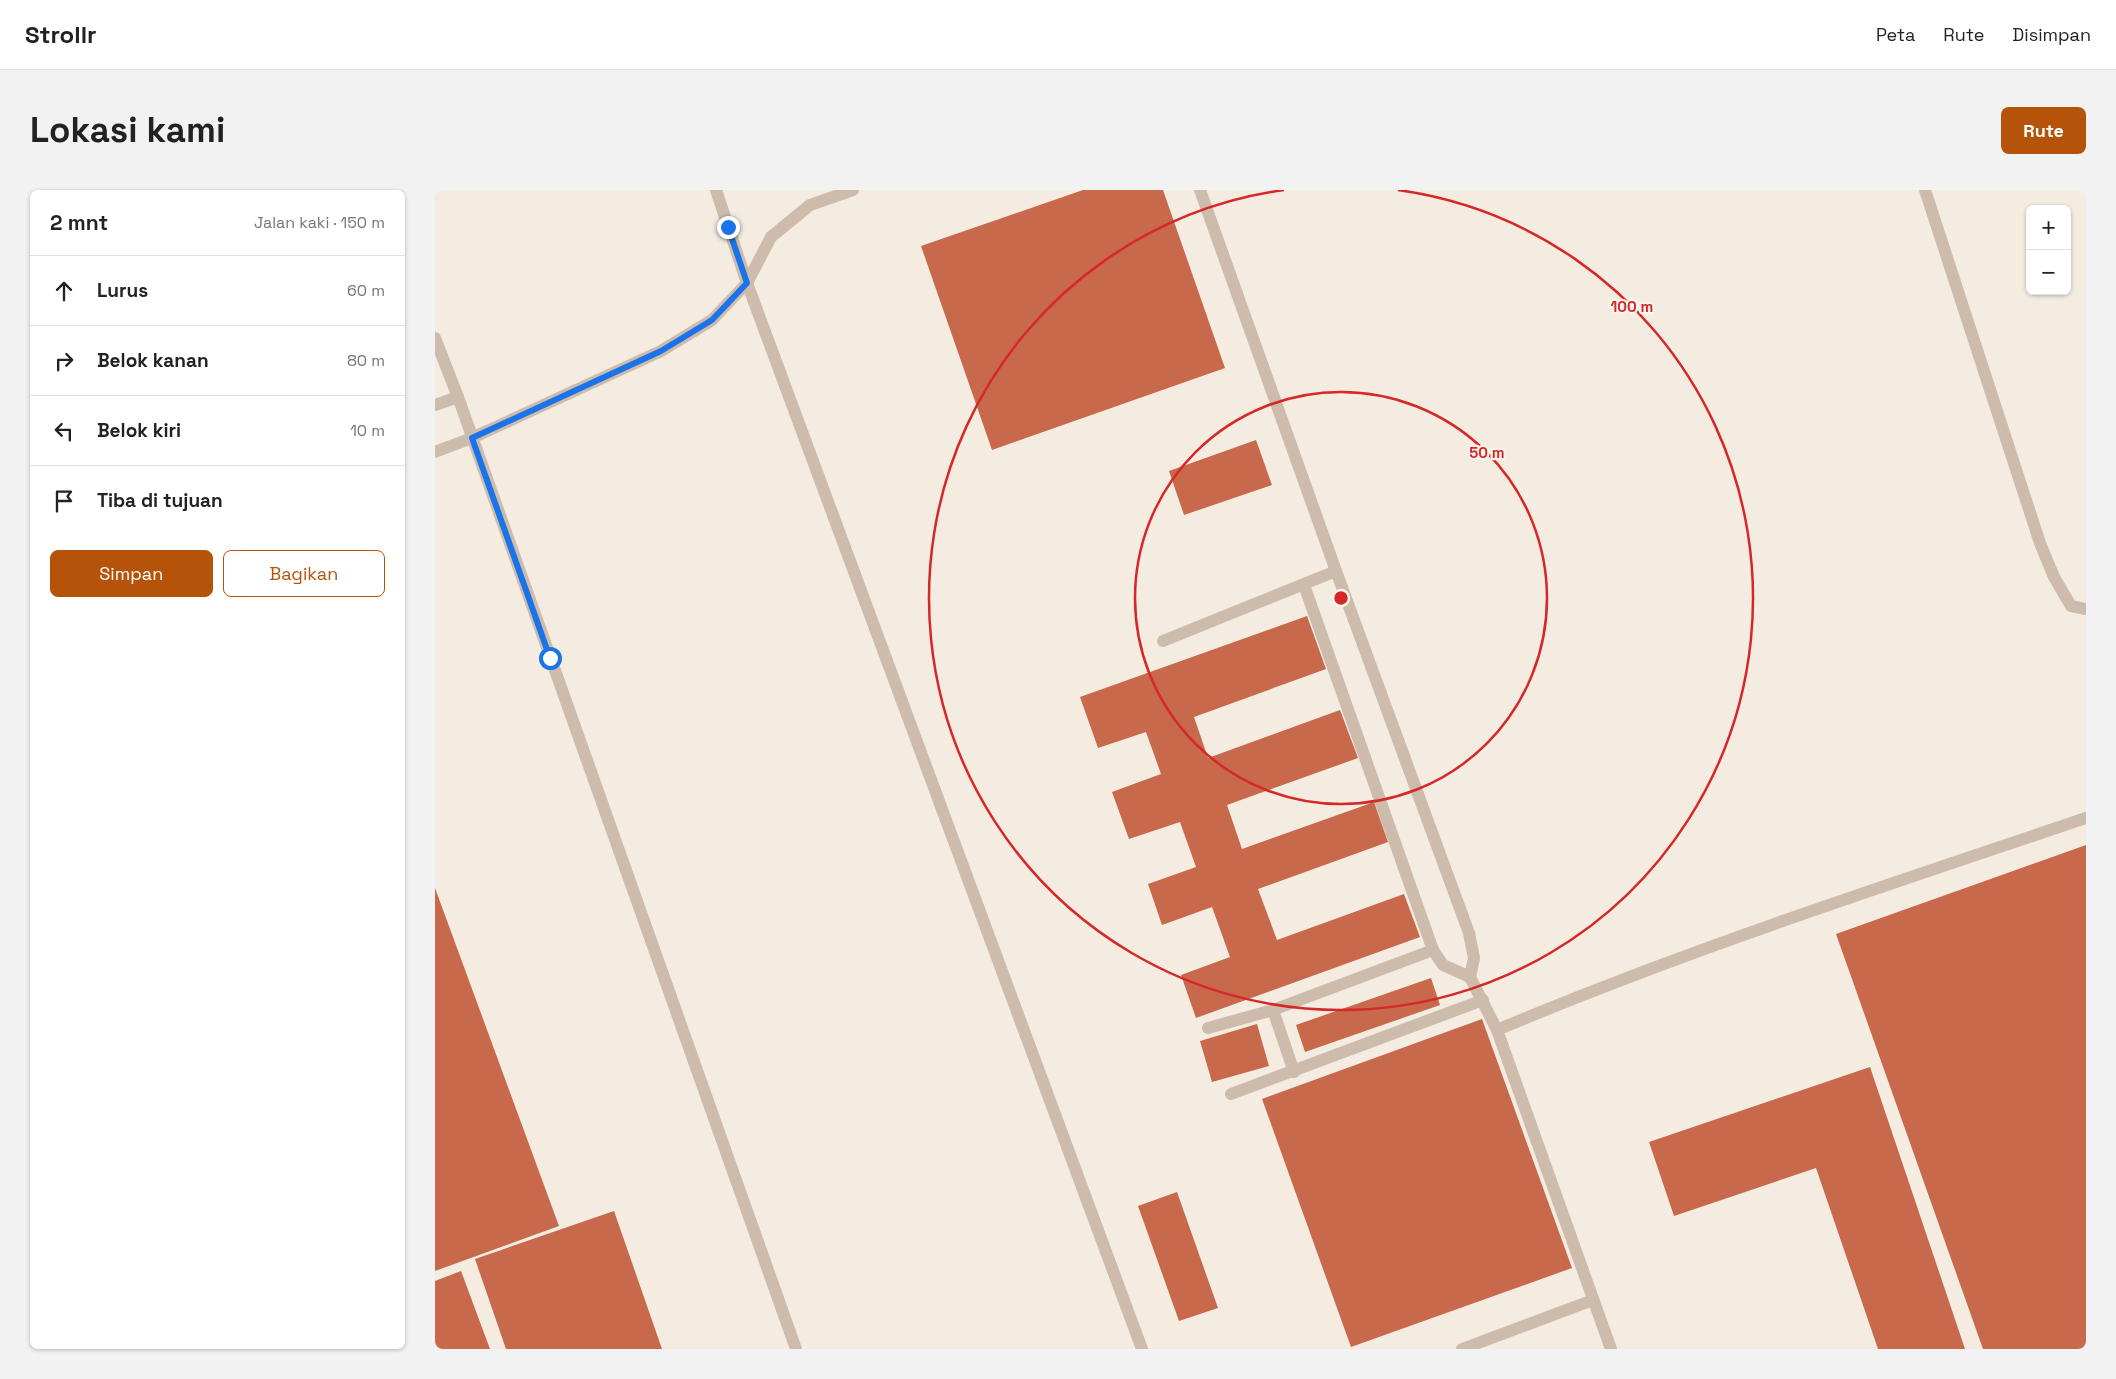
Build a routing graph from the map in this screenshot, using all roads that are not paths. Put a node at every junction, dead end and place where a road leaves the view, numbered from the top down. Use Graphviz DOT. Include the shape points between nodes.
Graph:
graph roads {
  1 [pos="715,190"];
  2 [pos="853,190"];
  3 [pos="1200,190"];
  4 [pos="1925,190"];
  5 [pos="747,283"];
  6 [pos="435,338"];
  7 [pos="458,397"];
  8 [pos="435,405"];
  9 [pos="472,438"];
  10 [pos="435,452"];
  11 [pos="1336,571"];
  12 [pos="1304,585"];
  13 [pos="2086,610"];
  14 [pos="1163,641"];
  15 [pos="2086,818"];
  16 [pos="1433,950"];
  17 [pos="1469,976"];
  18 [pos="1483,1000"];
  19 [pos="1273,1010"];
  20 [pos="1208,1028"];
  21 [pos="1497,1030"];
  22 [pos="1294,1072"];
  23 [pos="1231,1094"];
  24 [pos="1593,1300"];
  25 [pos="796,1349"];
  26 [pos="1142,1349"];
  27 [pos="1462,1349"];
  28 [pos="1611,1349"];
  1 -- 5 [label="lane"];
  2 -- 5 [label="lane" via="810,205 771,236"];
  3 -- 11 [label="lane"];
  4 -- 13 [label="lane" via="2040,542 2054,577 2071,606"];
  5 -- 9 [label="lane" via="712,320 661,351"];
  5 -- 26 [label="lane"];
  6 -- 7 [label="lane"];
  7 -- 8 [label="lane"];
  7 -- 9 [label="lane"];
  9 -- 10 [label="lane"];
  9 -- 25 [label="lane"];
  11 -- 12 [label="lane"];
  11 -- 17 [label="lane" via="1469,933 1474,958"];
  12 -- 14 [label="lane"];
  12 -- 16 [label="lane"];
  15 -- 21 [label="lane" via="1819,908 1581,995"];
  16 -- 17 [label="lane" via="1443,965"];
  16 -- 19 [label="lane"];
  17 -- 18 [label="lane"];
  18 -- 21 [label="lane"];
  18 -- 22 [label="lane"];
  19 -- 20 [label="lane"];
  19 -- 22 [label="lane"];
  21 -- 24 [label="lane"];
  22 -- 23 [label="lane"];
  24 -- 27 [label="lane"];
  24 -- 28 [label="lane"];
}
